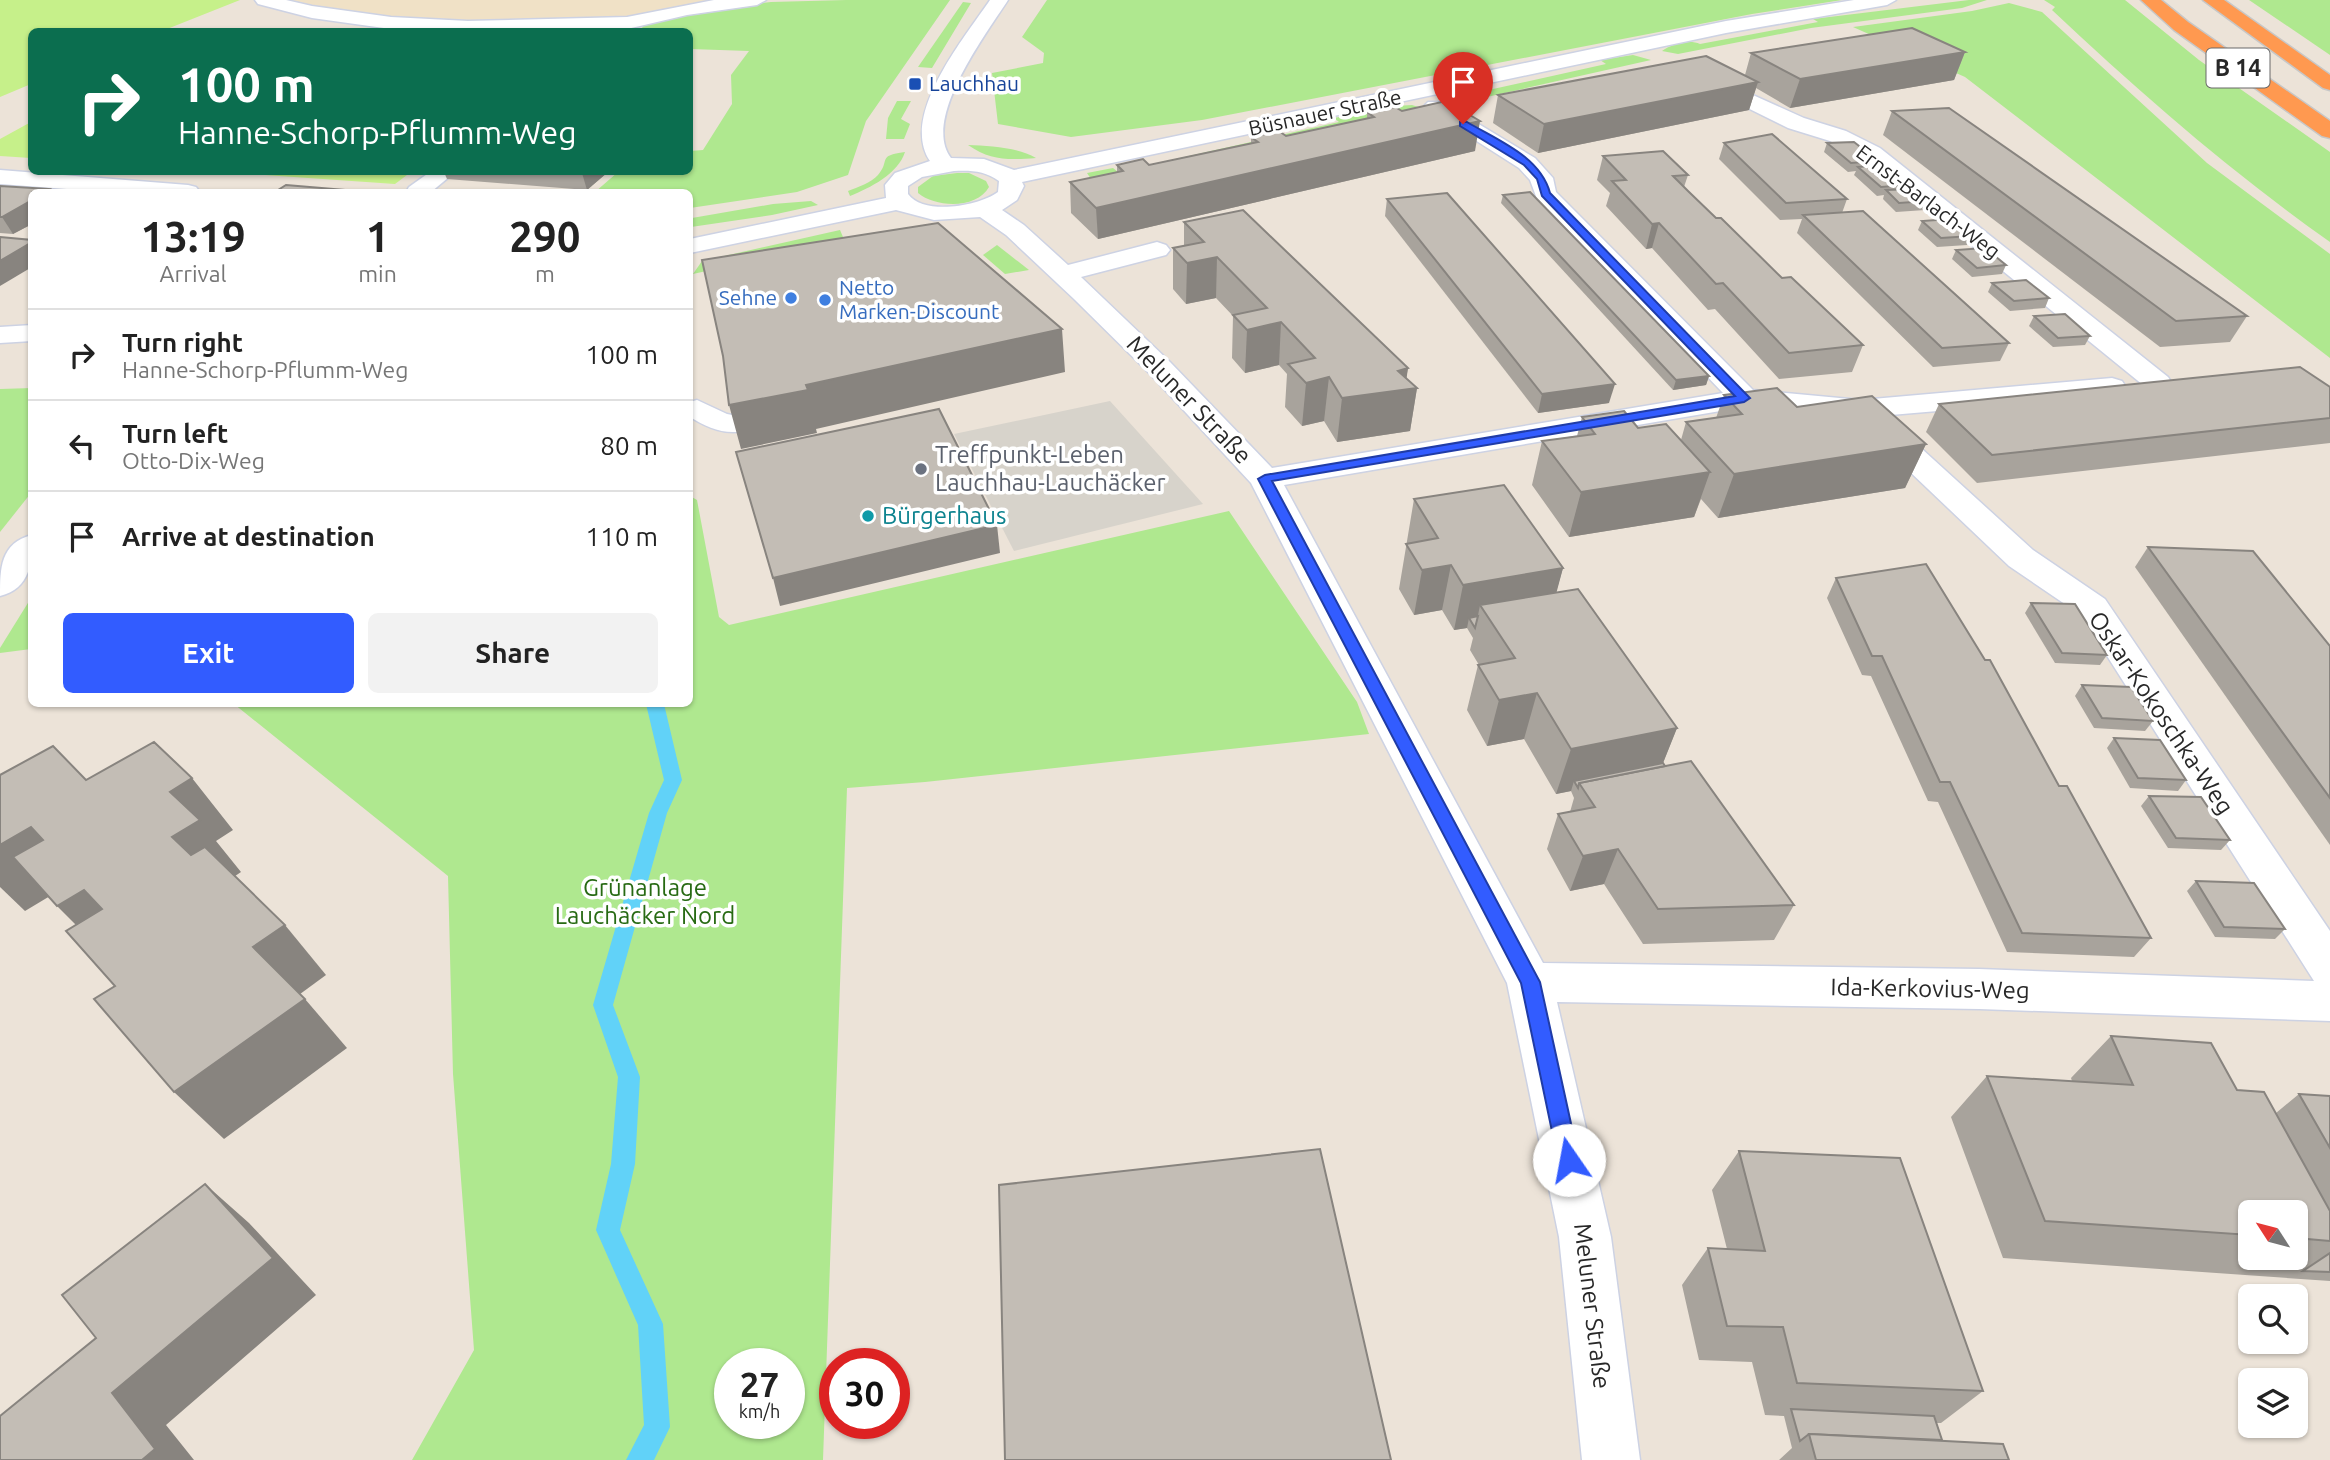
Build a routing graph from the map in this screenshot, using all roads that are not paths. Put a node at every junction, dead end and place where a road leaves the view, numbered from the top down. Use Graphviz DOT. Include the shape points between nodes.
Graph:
graph roads {
  1 [pos="264,0"];
  2 [pos="757,0"];
  3 [pos="999,0"];
  4 [pos="1887,0"];
  5 [pos="2150,0"];
  6 [pos="2212,0"];
  7 [pos="626,27"];
  8 [pos="1633,46"];
  9 [pos="1663,60"];
  10 [pos="1687,71"];
  11 [pos="2330,84"];
  12 [pos="1415,93"];
  13 [pos="2330,131"];
  14 [pos="944,164"];
  15 [pos="440,175"];
  16 [pos="0,177"];
  17 [pos="1009,178"];
  18 [pos="150,189"];
  19 [pos="421,189"];
  20 [pos="900,202"];
  21 [pos="984,209"];
  22 [pos="693,245"];
  23 [pos="1157,250"];
  24 [pos="1063,274"];
  25 [pos="28,332"];
  26 [pos="0,335"];
  27 [pos="1744,398"];
  28 [pos="697,409"];
  29 [pos="1861,409"];
  30 [pos="737,424"];
  31 [pos="1265,479"];
  32 [pos="28,550"];
  33 [pos="0,585"];
  34 [pos="2330,968"];
  35 [pos="1530,982"];
  36 [pos="2330,1001"];
  37 [pos="1611,1460"];
  1 -- 7 [label="street" via="391,23"];
  2 -- 7 [label="street" via="687,9"];
  3 -- 14 [label="street" via="941,98 932,142"];
  4 -- 8 [label="street, Büsnauer Straße"];
  5 -- 13 [label="highway, B 14"];
  6 -- 11 [label="highway, B 14"];
  8 -- 9 [label="street"];
  8 -- 12 [label="street, Büsnauer Straße"];
  10 -- 29 [label="street, Ernst-Barlach-Weg" via="1872,153 2172,382"];
  12 -- 17 [label="street, Büsnauer Straße"];
  12 -- 27 [label="street" via="1527,163 1541,178 1545,194"];
  14 -- 17 [label="street" via="990,167"];
  14 -- 20 [label="street" via="903,179 896,187"];
  15 -- 19 [label="street"];
  16 -- 18 [label="street"];
  17 -- 21 [label="street" via="1013,186 1009,195"];
  20 -- 21 [label="street" via="927,213"];
  20 -- 22 [label="street"];
  21 -- 24 [label="street, Meluner Straße"];
  23 -- 24 [label="street"];
  24 -- 31 [label="street, Meluner Straße"];
  25 -- 26 [label="street"];
  27 -- 29 [label="street"];
  27 -- 31 [label="street"];
  28 -- 30 [label="street" via="720,422"];
  29 -- 34 [label="street, Oskar-Kokoschka-Weg" via="2021,558 2093,607"];
  31 -- 35 [label="street, Meluner Straße"];
  32 -- 33 [label="street"];
  35 -- 36 [label="street, Ida-Kerkovius-Weg" via="1979,989"];
  35 -- 37 [label="street, Meluner Straße" via="1585,1237"];
}
